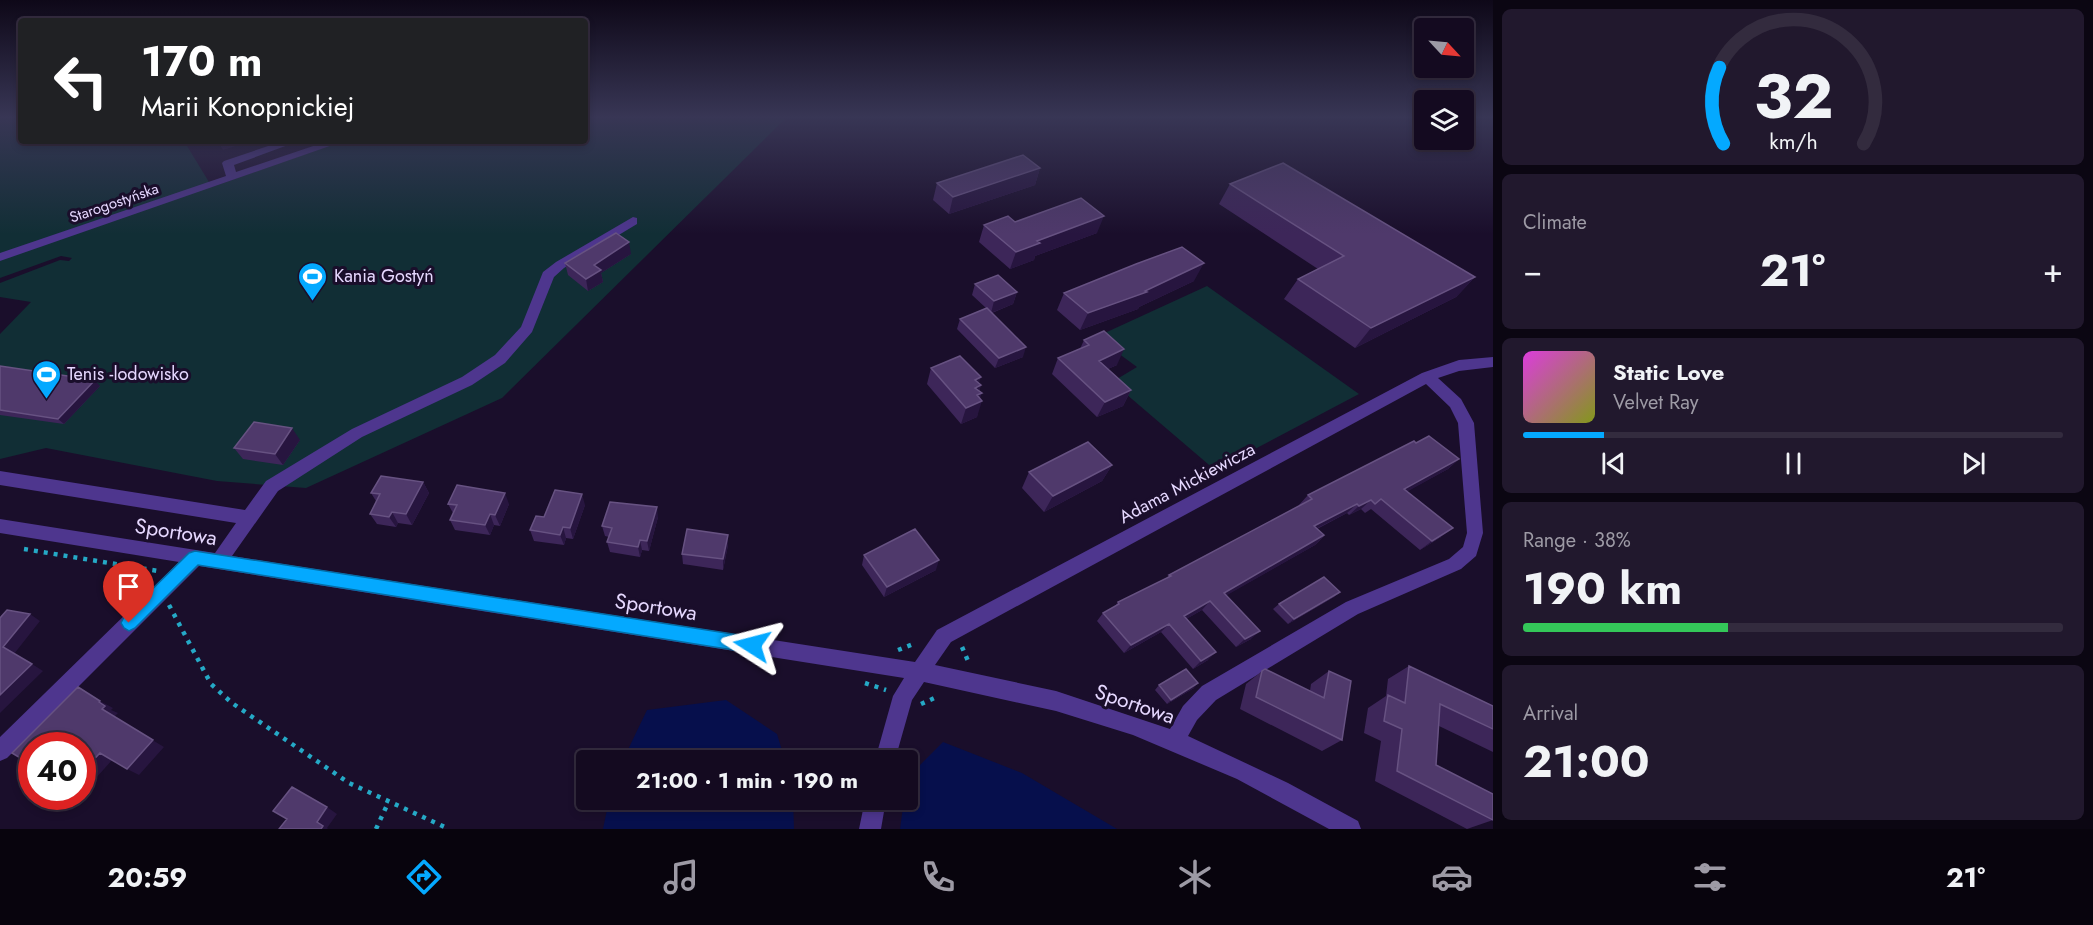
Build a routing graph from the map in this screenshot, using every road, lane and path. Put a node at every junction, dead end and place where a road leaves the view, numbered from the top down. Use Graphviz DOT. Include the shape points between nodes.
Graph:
graph roads {
  1 [pos="249,157"];
  2 [pos="294,157"];
  3 [pos="232,178"];
  4 [pos="633,221"];
  5 [pos="0,257"];
  6 [pos="1493,362"];
  7 [pos="1427,377"];
  8 [pos="0,478"];
  9 [pos="249,518"];
  10 [pos="0,526"];
  11 [pos="23,548"];
  12 [pos="195,558"];
  13 [pos="218,562"];
  14 [pos="138,567"];
  15 [pos="174,596"];
  16 [pos="918,673"];
  17 [pos="857,682"];
  18 [pos="903,696"];
  19 [pos="948,697"];
  20 [pos="1174,741"];
  21 [pos="888,750"];
  22 [pos="0,751"];
  23 [pos="388,803"];
  24 [pos="874,810"];
  25 [pos="376,829"];
  26 [pos="449,829"];
  27 [pos="870,829"];
  28 [pos="1350,829"];
  1 -- 3 [label="street" via="228,164"];
  2 -- 3 [label="street, Starogostyńska"];
  3 -- 5 [label="street, Starogostyńska"];
  4 -- 9 [label="street" via="548,275 527,329 500,359 467,381 357,433 281,480 272,486"];
  6 -- 7 [label="street, Adama Mickiewicza" via="1448,366"];
  7 -- 16 [label="street, Adama Mickiewicza" via="944,636"];
  7 -- 20 [label="street" via="1454,400 1466,423 1475,533 1470,551 1455,564 1352,608 1209,693 1190,713"];
  8 -- 9 [label="street"];
  9 -- 13 [label="street"];
  10 -- 12 [label="street, Sportowa"];
  11 -- 14 [label="path"];
  12 -- 13 [label="street, Sportowa"];
  12 -- 22 [label="street"];
  13 -- 16 [label="street, Sportowa"];
  15 -- 23 [label="path" via="168,602 211,684 232,703 349,783"];
  16 -- 18 [label="street, Adama Mickiewicza"];
  16 -- 20 [label="street, Sportowa" via="1058,701"];
  17 -- 18 [label="path"];
  18 -- 19 [label="path" via="921,704 938,695"];
  18 -- 21 [label="street, Adama Mickiewicza"];
  20 -- 28 [label="street, Sportowa" via="1254,776"];
  23 -- 25 [label="path"];
  23 -- 26 [label="path"];
  24 -- 27 [label="street"];
}
